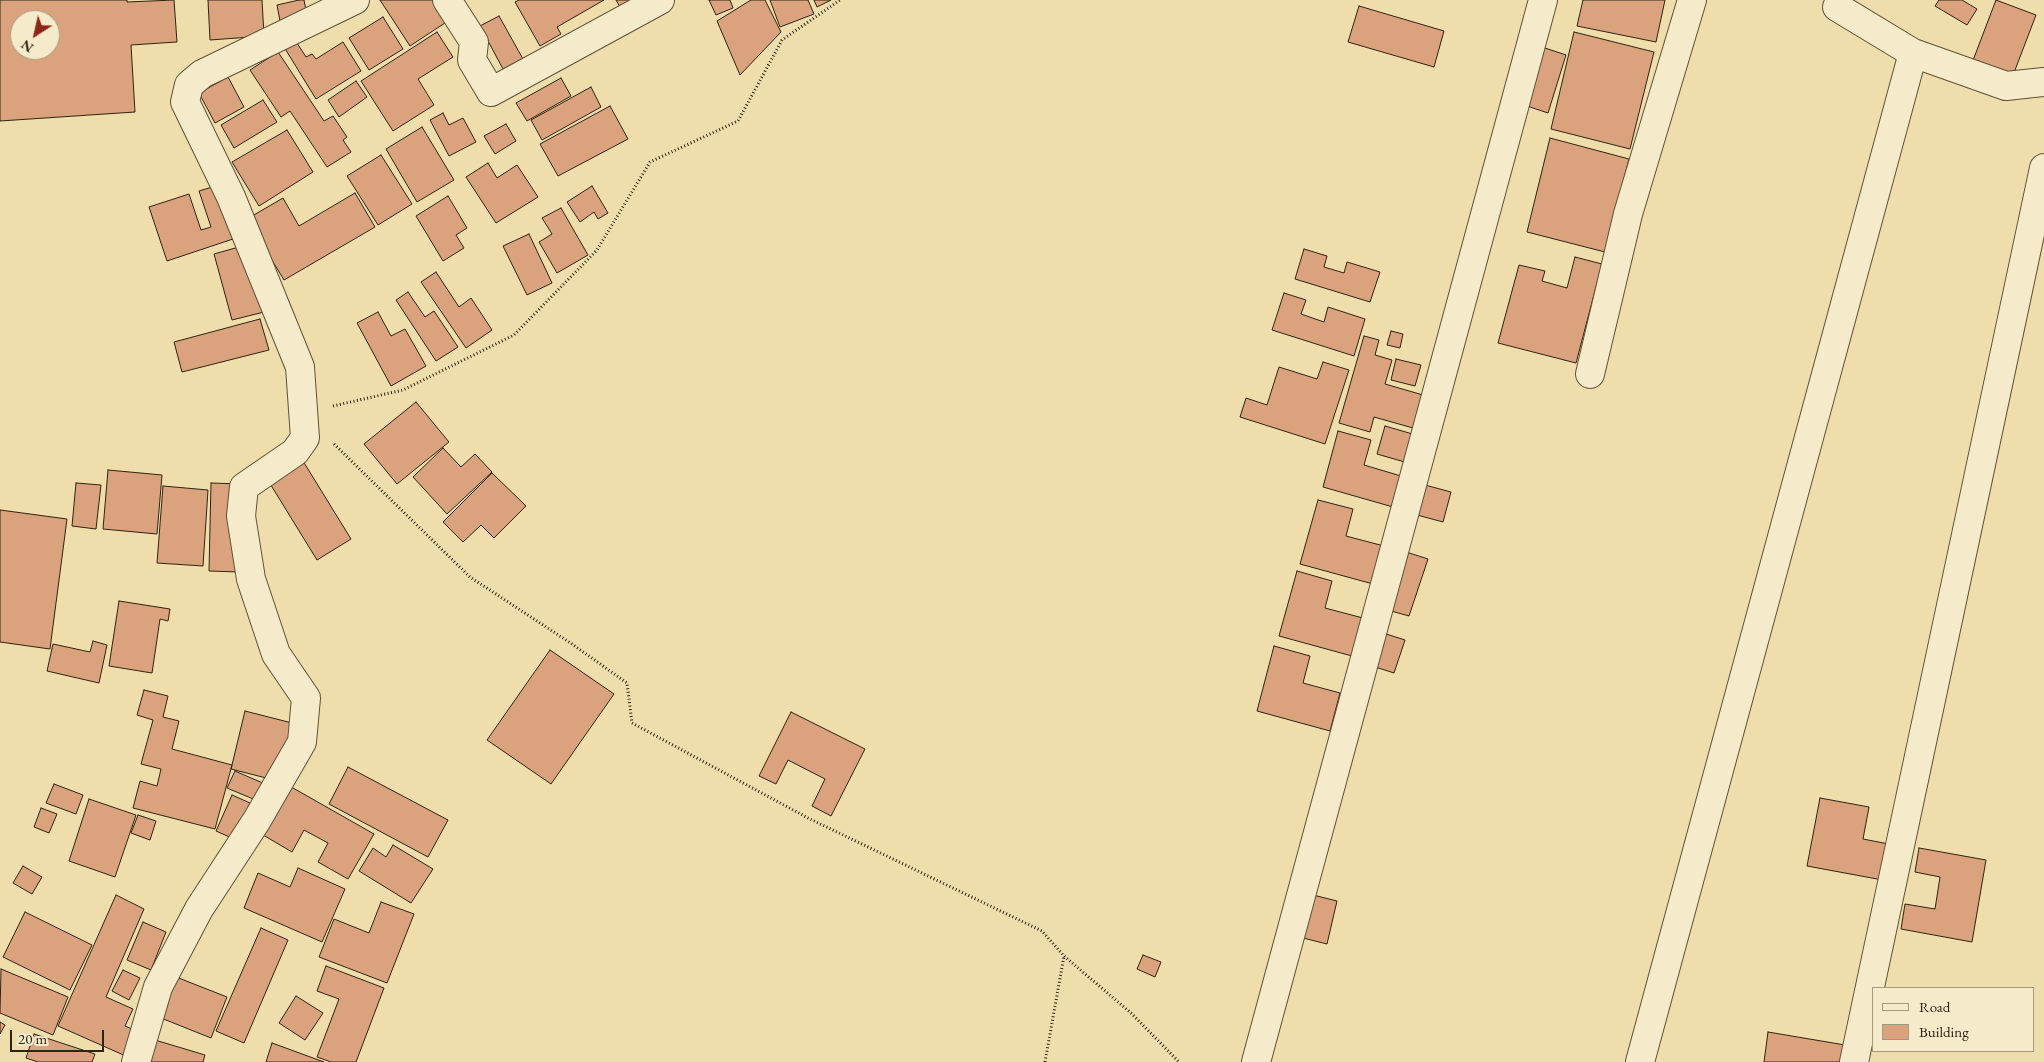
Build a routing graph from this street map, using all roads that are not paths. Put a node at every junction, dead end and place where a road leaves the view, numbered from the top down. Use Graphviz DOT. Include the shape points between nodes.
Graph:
graph roads {
  1 [pos="355,0"];
  2 [pos="447,0"];
  3 [pos="660,0"];
  4 [pos="1543,0"];
  5 [pos="1692,0"];
  6 [pos="1837,7"];
  7 [pos="1913,53"];
  8 [pos="2044,82"];
  9 [pos="2044,168"];
  10 [pos="1590,374"];
  11 [pos="136,1062"];
  12 [pos="1256,1062"];
  13 [pos="1640,1062"];
  14 [pos="1854,1062"];
  1 -- 11 [label="street" via="202,74 189,84 185,102 231,197 300,367 305,438 295,452 244,487 242,516 251,580 276,654 306,698 302,742 257,820 199,909 158,987"];
  2 -- 3 [label="street" via="474,42 472,60 491,92"];
  4 -- 12 [label="street"];
  5 -- 10 [label="street" via="1628,214"];
  6 -- 7 [label="street"];
  7 -- 8 [label="street" via="2006,86"];
  7 -- 13 [label="street"];
  9 -- 14 [label="street"];
}
